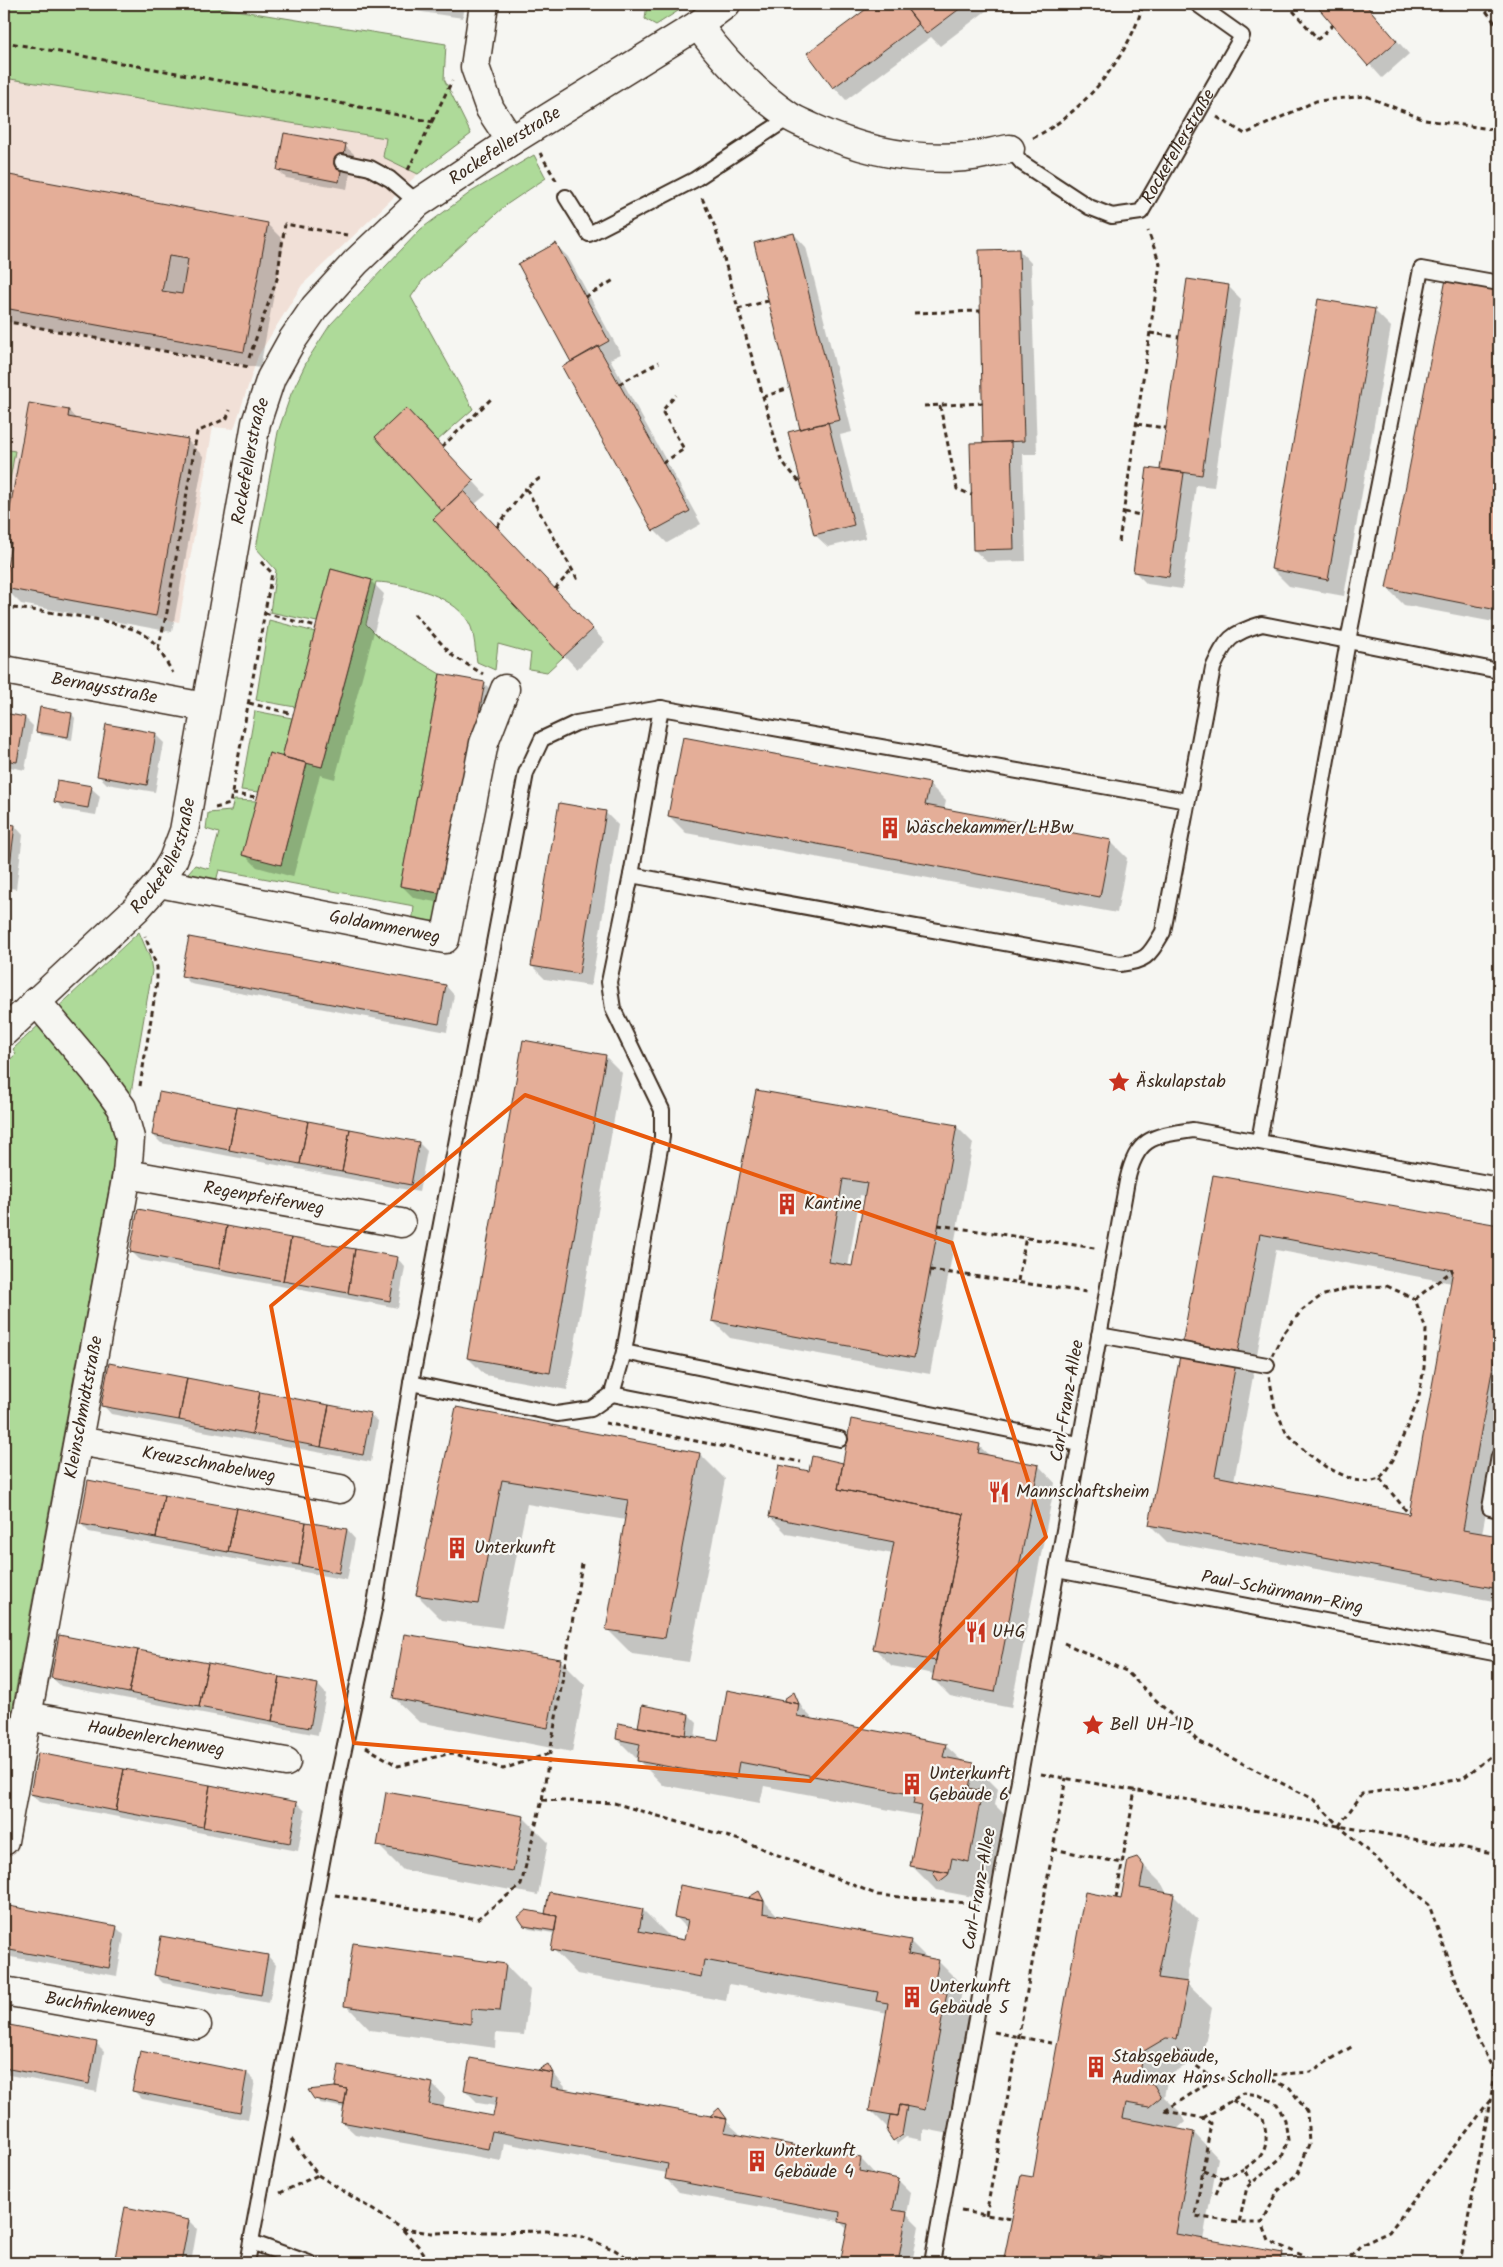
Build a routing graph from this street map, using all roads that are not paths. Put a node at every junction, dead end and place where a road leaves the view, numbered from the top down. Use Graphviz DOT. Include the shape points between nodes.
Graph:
graph roads {
  1 [pos="484,4"];
  2 [pos="726,4"];
  3 [pos="1197,4"];
  4 [pos="698,25"];
  5 [pos="790,117"];
  6 [pos="519,136"];
  7 [pos="1010,149"];
  8 [pos="342,162"];
  9 [pos="409,195"];
  10 [pos="566,197"];
  11 [pos="1499,283"];
  12 [pos="1348,641"];
  13 [pos="4,670"];
  14 [pos="1499,671"];
  15 [pos="505,688"];
  16 [pos="199,706"];
  17 [pos="661,708"];
  18 [pos="1188,801"];
  19 [pos="631,875"];
  20 [pos="159,883"];
  21 [pos="36,1001"];
  22 [pos="4,1032"];
  23 [pos="1259,1140"];
  24 [pos="127,1174"];
  25 [pos="1499,1185"];
  26 [pos="401,1223"];
  27 [pos="1099,1335"];
  28 [pos="624,1352"];
  29 [pos="1267,1365"];
  30 [pos="411,1383"];
  31 [pos="612,1394"];
  32 [pos="840,1439"];
  33 [pos="79,1441"];
  34 [pos="1079,1444"];
  35 [pos="1499,1456"];
  36 [pos="340,1489"];
  37 [pos="1499,1510"];
  38 [pos="1057,1570"];
  39 [pos="1499,1654"];
  40 [pos="27,1716"];
  41 [pos="286,1762"];
  42 [pos="4,1841"];
  43 [pos="4,1991"];
  44 [pos="197,2025"];
  45 [pos="250,2242"];
  46 [pos="247,2263"];
  47 [pos="309,2263"];
  48 [pos="932,2263"];
  1 -- 6 [label="street" via="475,67 490,109"];
  2 -- 4 [label="street, Rockefellerstraße"];
  3 -- 7 [label="lane, Rockefellerstraße" via="1242,36 1140,212 1112,216 1089,207 1022,163"];
  4 -- 5 [label="street" via="719,54"];
  4 -- 6 [label="street, Rockefellerstraße"];
  5 -- 7 [label="street" via="871,150 904,155 965,157"];
  5 -- 10 [label="lane" via="694,180 589,234"];
  6 -- 9 [label="street, Rockefellerstraße"];
  8 -- 9 [label="lane" via="370,168"];
  9 -- 16 [label="street, Rockefellerstraße" via="315,307 271,378 256,423 236,536"];
  11 -- 12 [label="lane" via="1421,269"];
  12 -- 14 [label="lane"];
  12 -- 18 [label="lane" via="1262,624 1243,629 1224,643 1213,668"];
  12 -- 23 [label="lane"];
  13 -- 16 [label="street, Bernaysstraße"];
  15 -- 20 [label="street, Goldammerweg" via="484,743 445,939"];
  16 -- 20 [label="street, Rockefellerstraße" via="184,831 173,860"];
  17 -- 18 [label="lane"];
  17 -- 19 [label="lane"];
  17 -- 30 [label="lane" via="576,723 542,739 526,773"];
  18 -- 19 [label="lane" via="1163,932 1152,951 1140,962 1120,964"];
  19 -- 28 [label="lane" via="610,982 613,1009 662,1110 662,1137"];
  20 -- 21 [label="street, Rockefellerstraße" via="136,909"];
  21 -- 22 [label="street, Rockefellerstraße"];
  21 -- 24 [label="street, Kleinschmidtstraße" via="122,1108 130,1138"];
  23 -- 25 [label="lane, Carl-Franz-Allee"];
  23 -- 27 [label="lane, Carl-Franz-Allee" via="1193,1130 1150,1138 1138,1151 1130,1165"];
  24 -- 26 [label="street, Regenpfeiferweg"];
  24 -- 33 [label="street, Kleinschmidtstraße"];
  27 -- 29 [label="lane"];
  27 -- 34 [label="lane, Carl-Franz-Allee"];
  28 -- 31 [label="lane"];
  28 -- 34 [label="lane"];
  30 -- 31 [label="lane" via="557,1414 591,1409"];
  30 -- 45 [label="lane" via="375,1604 316,1892"];
  31 -- 32 [label="lane"];
  33 -- 36 [label="street, Kreuzschnabelweg"];
  33 -- 40 [label="street, Kleinschmidtstraße"];
  34 -- 38 [label="lane, Carl-Franz-Allee"];
  35 -- 37 [label="lane" via="1490,1508"];
  38 -- 39 [label="lane, Paul-Schürmann-Ring"];
  38 -- 48 [label="lane, Carl-Franz-Allee"];
  40 -- 41 [label="street, Haubenlerchenweg"];
  40 -- 42 [label="street, Kleinschmidtstraße"];
  43 -- 44 [label="street, Buchfinkenweg"];
  45 -- 46 [label="lane"];
  45 -- 47 [label="lane"];
}
